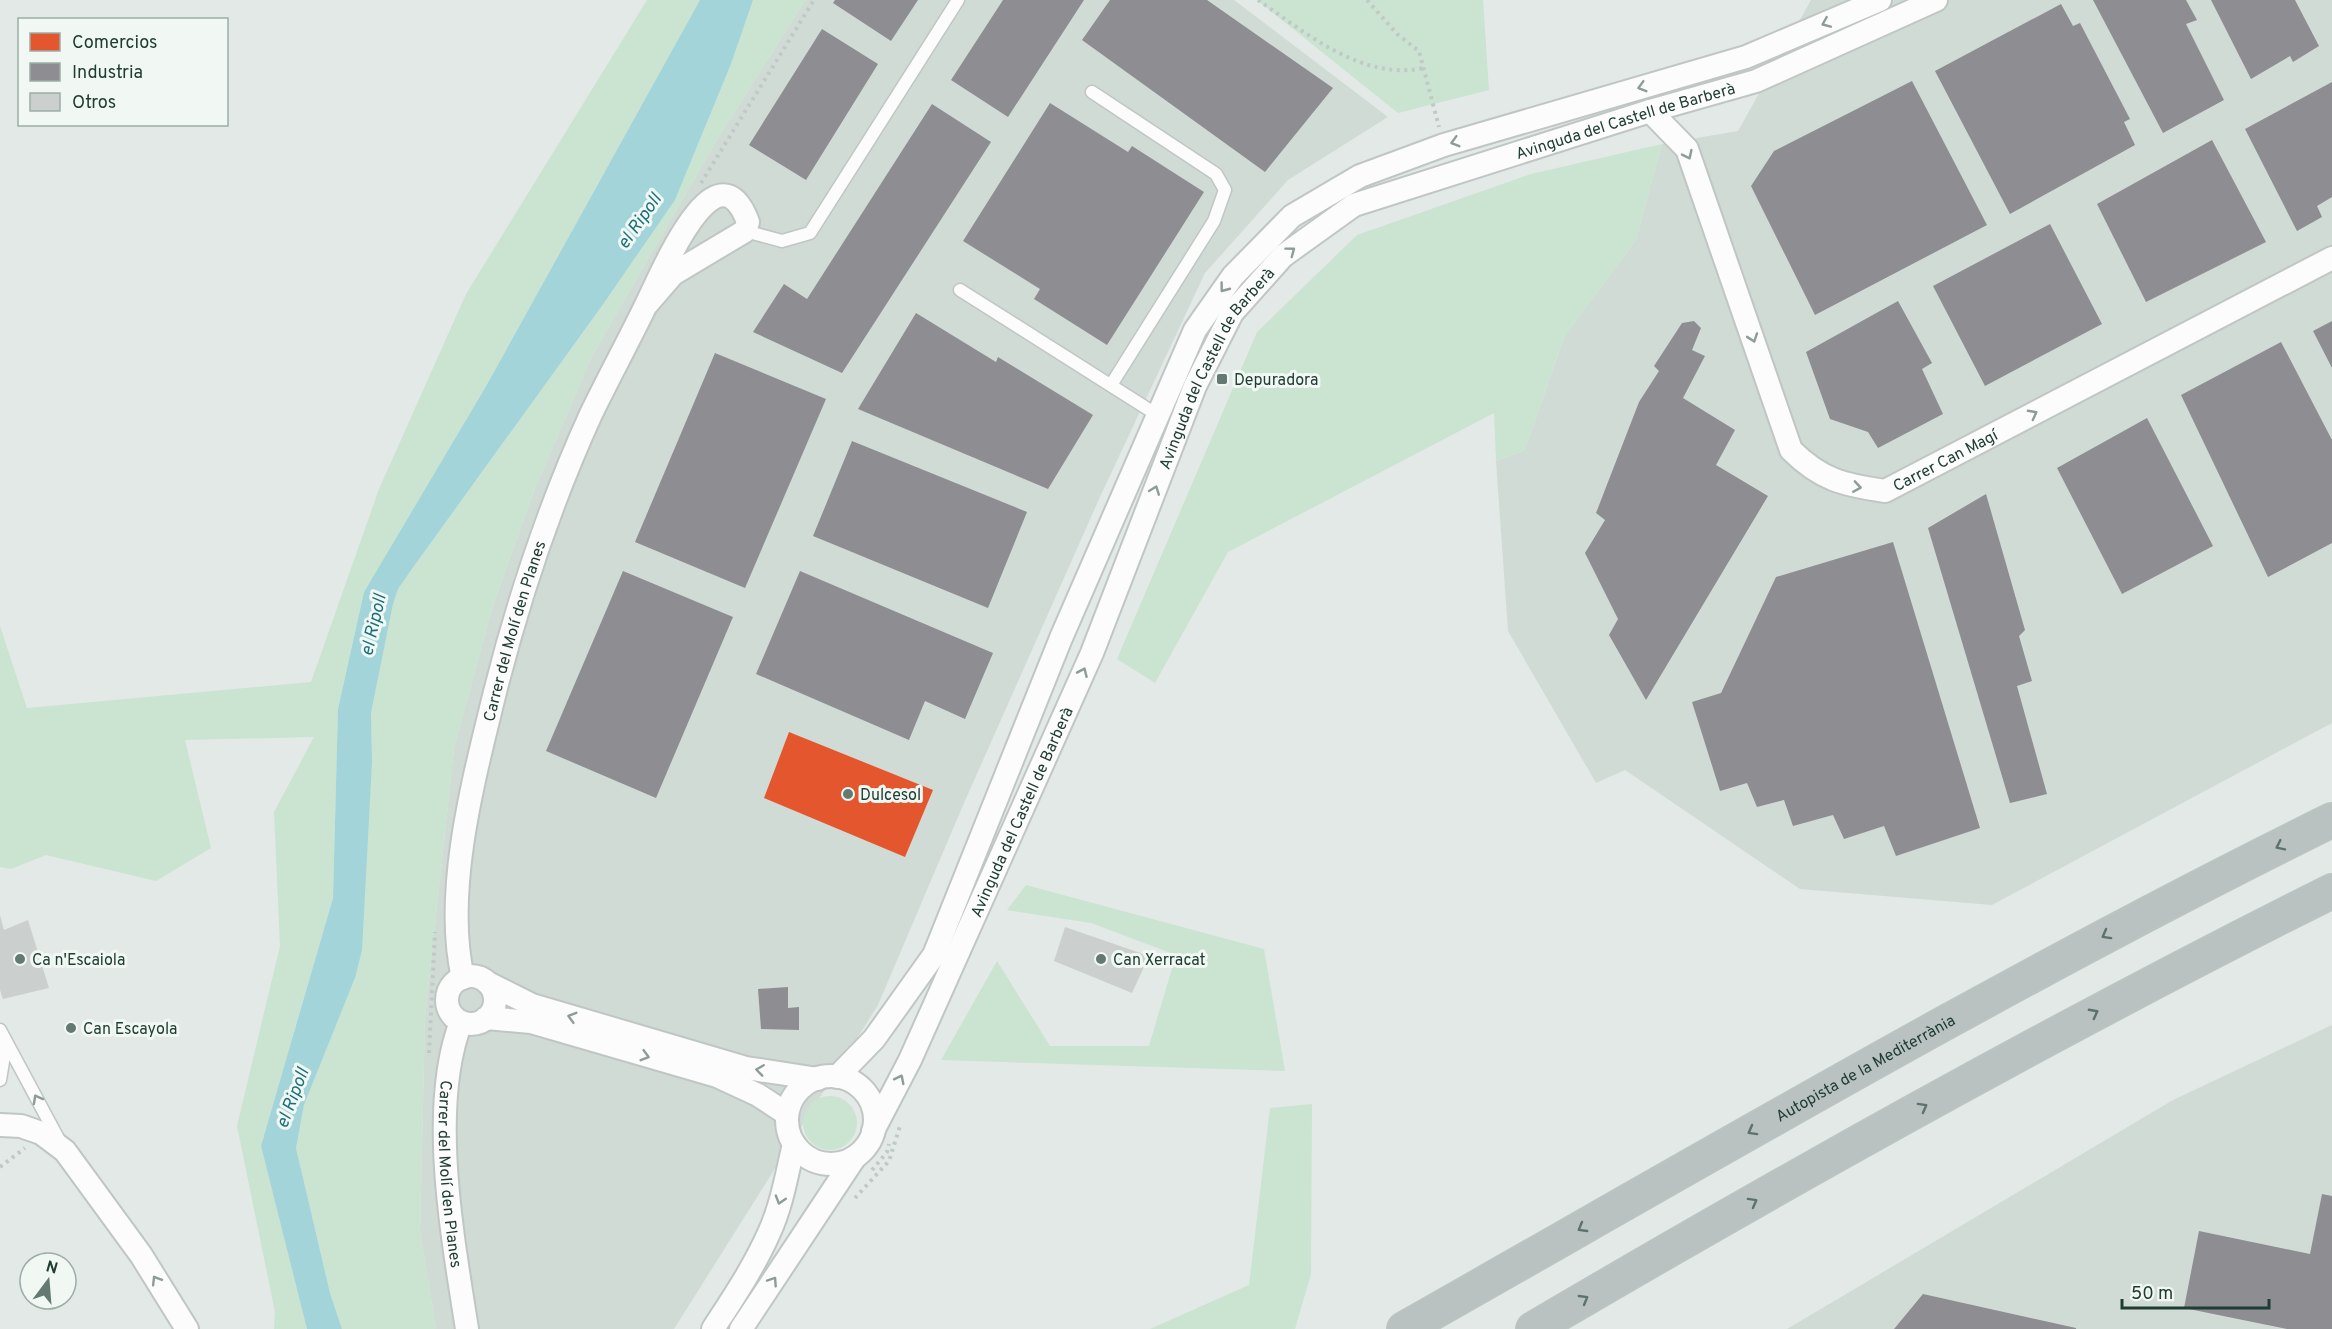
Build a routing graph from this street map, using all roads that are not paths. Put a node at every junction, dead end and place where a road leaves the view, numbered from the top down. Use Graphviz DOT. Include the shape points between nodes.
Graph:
graph roads {
  1 [pos="958,0"];
  2 [pos="1880,0"];
  3 [pos="1936,0"];
  4 [pos="1092,92"];
  5 [pos="1650,111"];
  6 [pos="745,231"];
  7 [pos="2332,258"];
  8 [pos="960,290"];
  9 [pos="648,303"];
  10 [pos="1111,385"];
  11 [pos="1159,416"];
  12 [pos="2332,820"];
  13 [pos="2332,891"];
  14 [pos="463,978"];
  15 [pos="488,983"];
  16 [pos="486,1018"];
  17 [pos="461,1022"];
  18 [pos="0,1030"];
  19 [pos="6,1043"];
  20 [pos="827,1078"];
  21 [pos="0,1080"];
  22 [pos="787,1114"];
  23 [pos="0,1125"];
  24 [pos="873,1131"];
  25 [pos="794,1144"];
  26 [pos="65,1151"];
  27 [pos="855,1157"];
  28 [pos="188,1329"];
  29 [pos="467,1329"];
  30 [pos="713,1329"];
  31 [pos="741,1329"];
  32 [pos="1404,1329"];
  33 [pos="1533,1329"];
  1 -- 6 [label="lane" via="810,233 782,241"];
  2 -- 11 [label="street, Avinguda del Castell de Barberà, one-way" via="1746,57 1444,145 1360,176 1292,216 1233,276 1196,330"];
  3 -- 5 [label="street, Avinguda del Castell de Barberà" via="1756,81"];
  4 -- 10 [label="lane" via="1216,174 1225,190 1214,221"];
  5 -- 7 [label="street, Carrer Can Magí, one-way" via="1687,149 1791,450 1808,467 1840,484 1885,491"];
  24 -- 5 [label="street, Avinguda del Castell de Barberà, one-way" via="910,1060 1092,652 1195,386 1232,313 1283,256 1354,205"];
  6 -- 9 [label="street, Carrer del Molí den Planes" via="674,274"];
  6 -- 9 [label="street, Carrer del Molí den Planes" via="748,222 737,202 727,196 710,200 681,234"];
  8 -- 10 [label="lane"];
  9 -- 14 [label="street, Carrer del Molí den Planes" via="591,416 512,624 471,789 457,901 456,935"];
  10 -- 11 [label="lane"];
  11 -- 20 [label="street, Avinguda del Castell de Barberà" via="1061,638 934,955 874,1039"];
  12 -- 32 [label="highway, Autopista de la Mediterrània, one-way" via="1982,1003"];
  33 -- 13 [label="highway, one-way" via="1993,1067"];
  14 -- 15 [label="street" via="476,977"];
  14 -- 17 [label="street" via="451,987 447,1003"];
  15 -- 16 [label="street" via="495,997 492,1012"];
  20 -- 15 [label="street, one-way" via="746,1068 532,1005"];
  16 -- 17 [label="street" via="474,1024"];
  16 -- 22 [label="street, one-way" via="531,1022 717,1076"];
  17 -- 29 [label="street, Carrer del Molí den Planes" via="450,1058 446,1116 450,1220"];
  18 -- 19 [label="lane"];
  19 -- 21 [label="lane"];
  26 -- 19 [label="lane, one-way"];
  20 -- 22 [label="street" via="797,1092"];
  20 -- 24 [label="street" via="851,1082 863,1090 871,1102"];
  22 -- 25 [label="street"];
  23 -- 26 [label="street" via="21,1126 41,1133"];
  24 -- 27 [label="street"];
  25 -- 27 [label="street" via="803,1154 828,1164"];
  25 -- 30 [label="street, one-way" via="770,1231"];
  28 -- 26 [label="street, one-way" via="141,1255"];
  31 -- 27 [label="street, one-way"];
}
